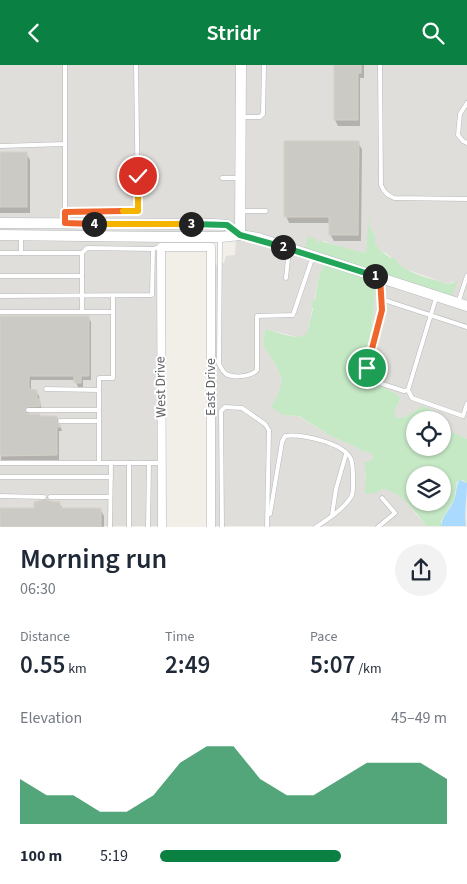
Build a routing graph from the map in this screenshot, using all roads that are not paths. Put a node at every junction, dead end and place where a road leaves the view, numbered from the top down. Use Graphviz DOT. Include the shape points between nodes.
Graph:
graph roads {
  1 [pos="65,65"];
  2 [pos="136,65"];
  3 [pos="241,65"];
  4 [pos="264,65"];
  5 [pos="380,65"];
  6 [pos="467,103"];
  7 [pos="241,117"];
  8 [pos="467,143"];
  9 [pos="65,144"];
  10 [pos="0,145"];
  11 [pos="222,178"];
  12 [pos="240,178"];
  13 [pos="467,199"];
  14 [pos="240,211"];
  15 [pos="266,211"];
  16 [pos="65,212"];
  17 [pos="0,223"];
  18 [pos="21,223"];
  19 [pos="65,223"];
  20 [pos="0,235"];
  21 [pos="21,235"];
  22 [pos="240,235"];
  23 [pos="220,237"];
  24 [pos="161,247"];
  25 [pos="153,249"];
  26 [pos="289,249"];
  27 [pos="0,253"];
  28 [pos="21,253"];
  29 [pos="82,253"];
  30 [pos="313,256"];
  31 [pos="82,275"];
  32 [pos="467,275"];
  33 [pos="0,276"];
  34 [pos="380,277"];
  35 [pos="286,278"];
  36 [pos="113,295"];
  37 [pos="0,296"];
  38 [pos="82,296"];
  39 [pos="437,296"];
  40 [pos="381,299"];
  41 [pos="463,304"];
  42 [pos="0,312"];
  43 [pos="82,312"];
  44 [pos="113,312"];
  45 [pos="431,315"];
  46 [pos="467,327"];
  47 [pos="46,389"];
  48 [pos="99,389"];
  49 [pos="408,390"];
  50 [pos="467,404"];
  51 [pos="28,410"];
  52 [pos="99,410"];
  53 [pos="60,421"];
  54 [pos="99,421"];
  55 [pos="346,454"];
  56 [pos="0,463"];
  57 [pos="99,463"];
  58 [pos="111,463"];
  59 [pos="129,463"];
  60 [pos="149,463"];
  61 [pos="162,463"];
  62 [pos="0,477"];
  63 [pos="111,477"];
  64 [pos="0,496"];
  65 [pos="44,497"];
  66 [pos="50,497"];
  67 [pos="110,497"];
  68 [pos="382,498"];
  69 [pos="332,515"];
  70 [pos="110,527"];
  71 [pos="129,527"];
  72 [pos="148,527"];
  73 [pos="162,527"];
  74 [pos="211,527"];
  75 [pos="222,527"];
  76 [pos="268,527"];
  77 [pos="316,527"];
  78 [pos="378,527"];
  1 -- 9 [label="lane"];
  2 -- 16 [label="lane" via="138,211"];
  3 -- 7 [label="street"];
  4 -- 7 [label="lane" via="263,114 260,117"];
  5 -- 13 [label="lane" via="381,185 384,191 394,198"];
  6 -- 8 [label="lane" via="460,114 458,135"];
  7 -- 12 [label="street"];
  9 -- 10 [label="lane"];
  9 -- 16 [label="lane"];
  11 -- 12 [label="lane"];
  12 -- 14 [label="street"];
  14 -- 15 [label="lane"];
  14 -- 22 [label="street"];
  16 -- 19 [label="lane"];
  17 -- 18 [label="street"];
  18 -- 19 [label="street"];
  18 -- 21 [label="lane"];
  19 -- 22 [label="street" via="214,224 227,225"];
  20 -- 21 [label="street"];
  21 -- 23 [label="street"];
  21 -- 28 [label="lane"];
  22 -- 23 [label="street"];
  22 -- 26 [label="street"];
  23 -- 30 [label="lane" via="219,364 230,375 247,375 257,370 257,316 293,315"];
  24 -- 25 [label="lane"];
  24 -- 61 [label="street, West Drive"];
  24 -- 74 [label="street, East Drive" via="210,247"];
  25 -- 29 [label="lane" via="87,249"];
  25 -- 36 [label="lane" via="152,295"];
  26 -- 30 [label="street"];
  26 -- 35 [label="lane"];
  27 -- 28 [label="lane"];
  28 -- 29 [label="lane"];
  29 -- 31 [label="lane"];
  30 -- 34 [label="street"];
  31 -- 33 [label="lane"];
  31 -- 38 [label="lane"];
  32 -- 41 [label="lane"];
  34 -- 39 [label="street"];
  34 -- 40 [label="lane"];
  36 -- 38 [label="lane"];
  36 -- 44 [label="lane"];
  37 -- 38 [label="lane"];
  38 -- 43 [label="lane"];
  39 -- 41 [label="street"];
  39 -- 45 [label="lane"];
  40 -- 45 [label="lane"];
  40 -- 49 [label="lane" via="382,310 366,375 370,380"];
  42 -- 43 [label="lane"];
  43 -- 44 [label="lane"];
  44 -- 48 [label="lane" via="114,378 100,378"];
  45 -- 46 [label="lane"];
  45 -- 49 [label="lane"];
  47 -- 48 [label="lane"];
  48 -- 52 [label="lane"];
  49 -- 50 [label="lane" via="412,398 463,417"];
  51 -- 52 [label="lane"];
  52 -- 54 [label="lane"];
  53 -- 54 [label="lane"];
  54 -- 57 [label="lane"];
  55 -- 69 [label="lane"];
  55 -- 69 [label="lane" via="353,473 353,493"];
  55 -- 76 [label="lane" via="326,442 284,436"];
  56 -- 57 [label="lane"];
  57 -- 58 [label="lane"];
  58 -- 59 [label="lane"];
  58 -- 63 [label="lane"];
  59 -- 60 [label="lane"];
  59 -- 71 [label="lane"];
  60 -- 61 [label="lane"];
  60 -- 72 [label="lane"];
  61 -- 73 [label="street, West Drive"];
  62 -- 63 [label="lane"];
  63 -- 67 [label="lane"];
  64 -- 65 [label="lane"];
  66 -- 67 [label="lane"];
  67 -- 70 [label="lane"];
  68 -- 78 [label="lane" via="395,513"];
  69 -- 77 [label="lane"];
  75 -- 76 [label="lane" via="221,411 225,407 238,407 269,430"];
}
